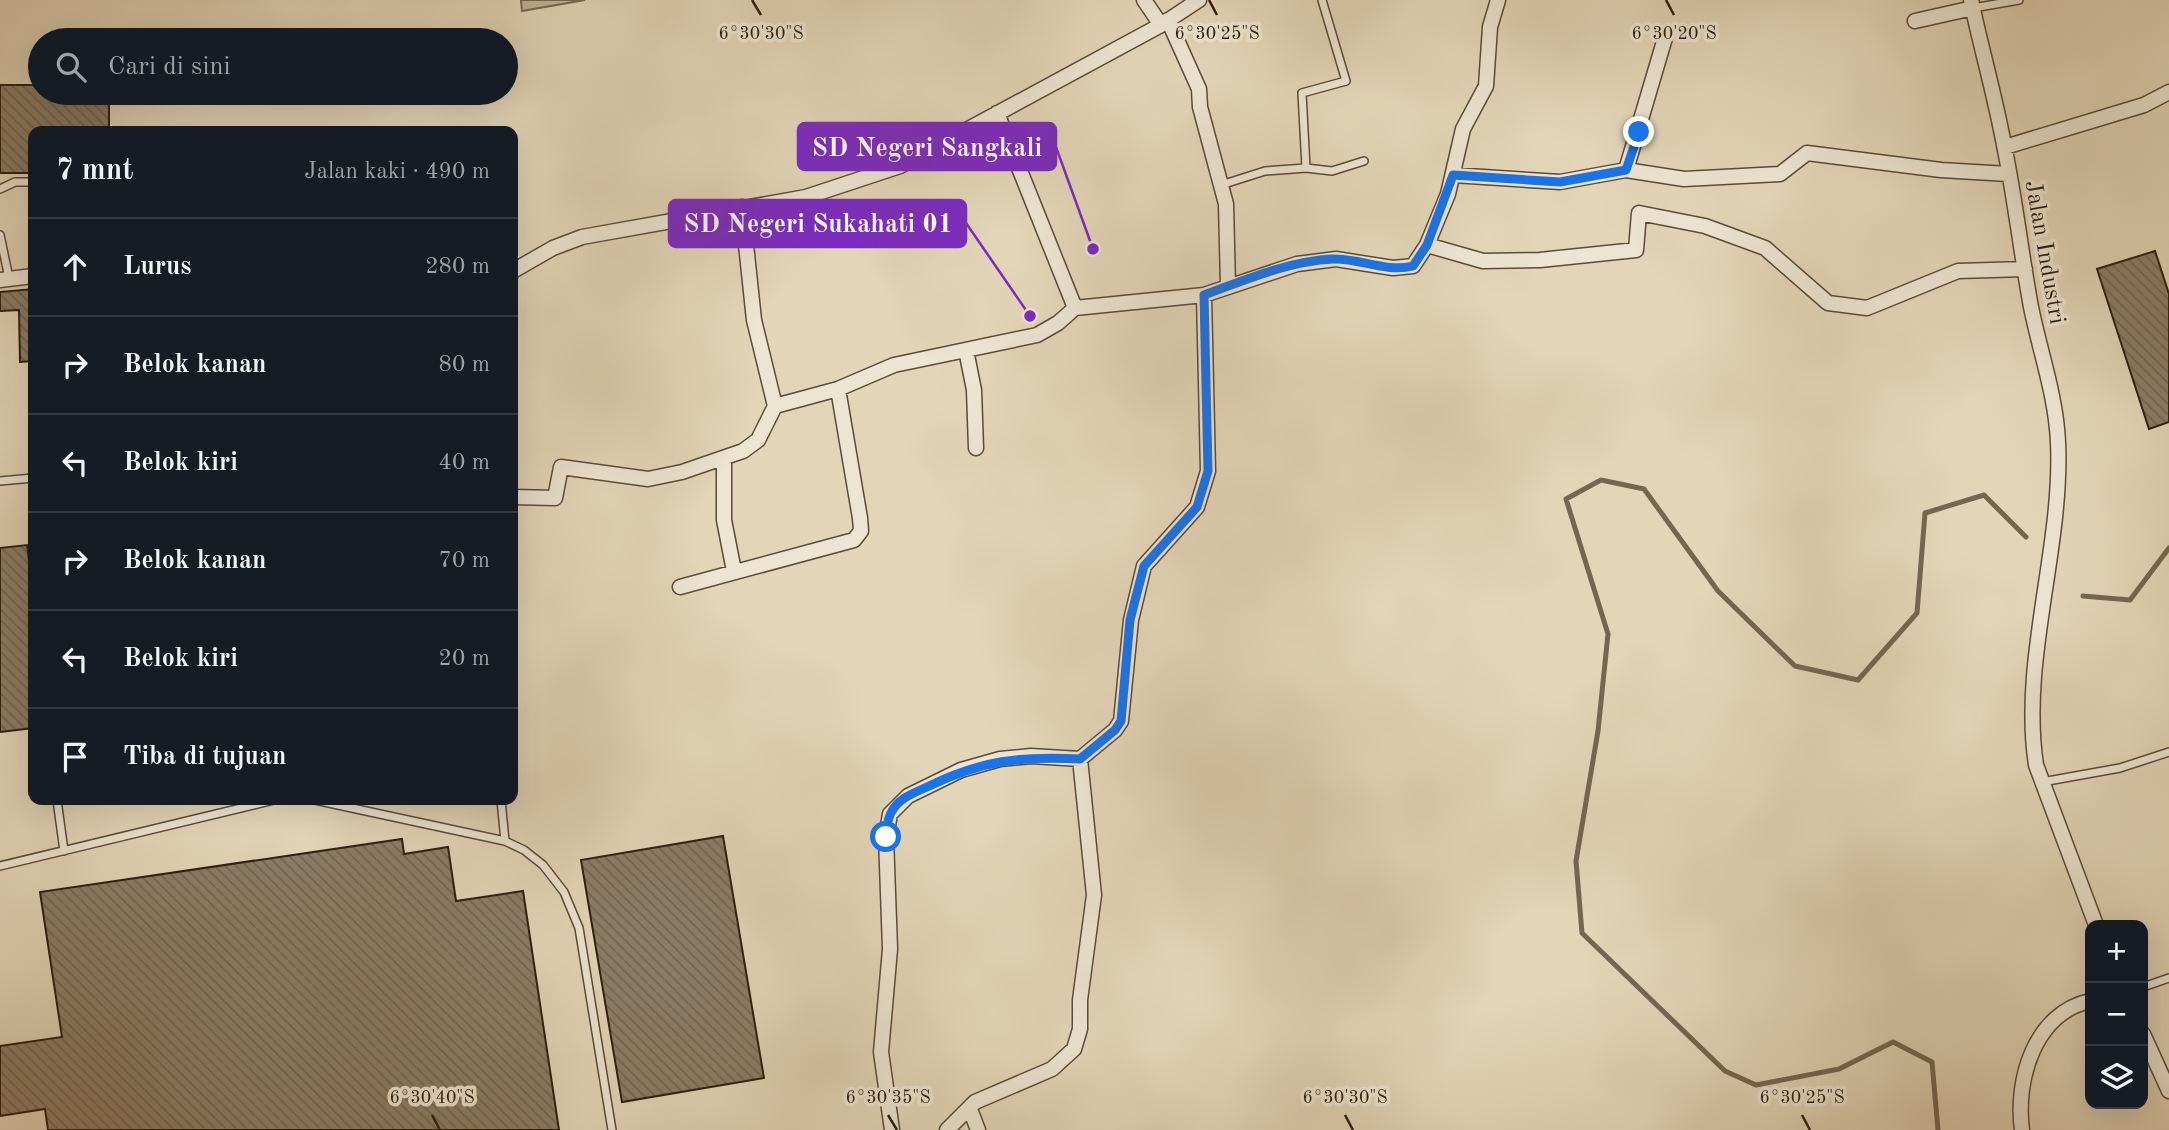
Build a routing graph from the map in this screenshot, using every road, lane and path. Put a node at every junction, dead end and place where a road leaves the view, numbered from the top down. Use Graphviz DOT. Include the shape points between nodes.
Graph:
graph roads {
  1 [pos="1144,0"];
  2 [pos="1199,0"];
  3 [pos="1322,0"];
  4 [pos="1498,0"];
  5 [pos="2019,0"];
  6 [pos="1972,4"];
  7 [pos="1914,21"];
  8 [pos="1165,23"];
  9 [pos="1665,38"];
  10 [pos="2169,92"];
  11 [pos="997,113"];
  12 [pos="2005,147"];
  13 [pos="1364,161"];
  14 [pos="1306,168"];
  15 [pos="1626,170"];
  16 [pos="2008,173"];
  17 [pos="1453,175"];
  18 [pos="28,182"];
  19 [pos="1221,185"];
  20 [pos="0,189"];
  21 [pos="743,207"];
  22 [pos="0,235"];
  23 [pos="1427,245"];
  24 [pos="518,268"];
  25 [pos="2025,269"];
  26 [pos="28,277"];
  27 [pos="4,279"];
  28 [pos="1228,286"];
  29 [pos="1204,295"];
  30 [pos="1075,308"];
  31 [pos="966,350"];
  32 [pos="838,388"];
  33 [pos="775,406"];
  34 [pos="975,449"];
  35 [pos="724,458"];
  36 [pos="28,478"];
  37 [pos="0,481"];
  38 [pos="518,497"];
  39 [pos="734,571"];
  40 [pos="680,587"];
  41 [pos="2169,752"];
  42 [pos="1080,759"];
  43 [pos="2042,782"];
  44 [pos="58,805"];
  45 [pos="253,805"];
  46 [pos="338,805"];
  47 [pos="501,805"];
  48 [pos="505,841"];
  49 [pos="64,851"];
  50 [pos="0,866"];
  51 [pos="2094,920"];
  52 [pos="2169,978"];
  53 [pos="2148,985"];
  54 [pos="2085,1003"];
  55 [pos="2148,1045"];
  56 [pos="2169,1091"];
  57 [pos="970,1109"];
  58 [pos="612,1130"];
  59 [pos="892,1130"];
  60 [pos="947,1130"];
  61 [pos="978,1130"];
  62 [pos="2022,1130"];
  1 -- 8 [label="street"];
  2 -- 8 [label="street"];
  3 -- 14 [label="lane" via="1346,81 1302,93"];
  4 -- 17 [label="street" via="1490,27 1486,86 1463,129"];
  5 -- 6 [label="lane"];
  6 -- 7 [label="street"];
  6 -- 12 [label="street, Jalan Industri"];
  8 -- 11 [label="street"];
  8 -- 19 [label="street" via="1199,89"];
  9 -- 15 [label="street"];
  10 -- 12 [label="street" via="2144,106"];
  11 -- 21 [label="street" via="900,166 831,190"];
  11 -- 30 [label="street"];
  12 -- 16 [label="street, Jalan Industri"];
  13 -- 14 [label="lane" via="1332,171"];
  14 -- 19 [label="lane" via="1265,171"];
  15 -- 16 [label="street" via="1684,179 1780,174 1807,153 1941,170"];
  15 -- 17 [label="street" via="1560,182"];
  16 -- 25 [label="street, Jalan Industri"];
  17 -- 23 [label="street"];
  18 -- 20 [label="lane"];
  19 -- 28 [label="street" via="1226,204"];
  21 -- 24 [label="street" via="582,237"];
  21 -- 33 [label="street" via="754,320"];
  22 -- 27 [label="lane"];
  23 -- 25 [label="street" via="1483,261 1636,250 1639,213 1706,226 1765,247 1828,303 1867,308 1958,271"];
  23 -- 28 [label="street" via="1419,260 1406,268 1336,259 1297,264"];
  25 -- 43 [label="street, Jalan Industri" via="2058,442 2033,748"];
  26 -- 27 [label="street"];
  28 -- 29 [label="street"];
  29 -- 30 [label="street"];
  29 -- 42 [label="street" via="1208,471 1203,491 1197,507 1144,566 1130,620 1121,721"];
  30 -- 31 [label="street" via="1038,335"];
  31 -- 32 [label="street" via="894,365"];
  31 -- 34 [label="street" via="974,390"];
  32 -- 33 [label="street"];
  32 -- 39 [label="street" via="861,531 843,544"];
  33 -- 35 [label="street" via="758,440"];
  35 -- 38 [label="street" via="648,479 561,467 555,498"];
  35 -- 39 [label="street" via="724,520"];
  36 -- 37 [label="lane"];
  39 -- 40 [label="street"];
  41 -- 43 [label="lane" via="2120,768"];
  42 -- 57 [label="street" via="1094,895 1080,1030 1074,1049 1052,1069 975,1102"];
  42 -- 59 [label="street" via="1031,756 961,771 908,796 890,814 886,837 890,949 881,1072"];
  43 -- 51 [label="street, Jalan Industri"];
  44 -- 49 [label="lane"];
  45 -- 49 [label="lane"];
  46 -- 48 [label="lane"];
  47 -- 48 [label="lane"];
  48 -- 58 [label="lane" via="544,865 564,892 579,928"];
  49 -- 50 [label="lane"];
  52 -- 53 [label="lane"];
  54 -- 62 [label="street" via="2056,1014 2040,1034 2026,1072"];
  55 -- 56 [label="street"];
  57 -- 60 [label="street"];
  57 -- 61 [label="street"];
}
